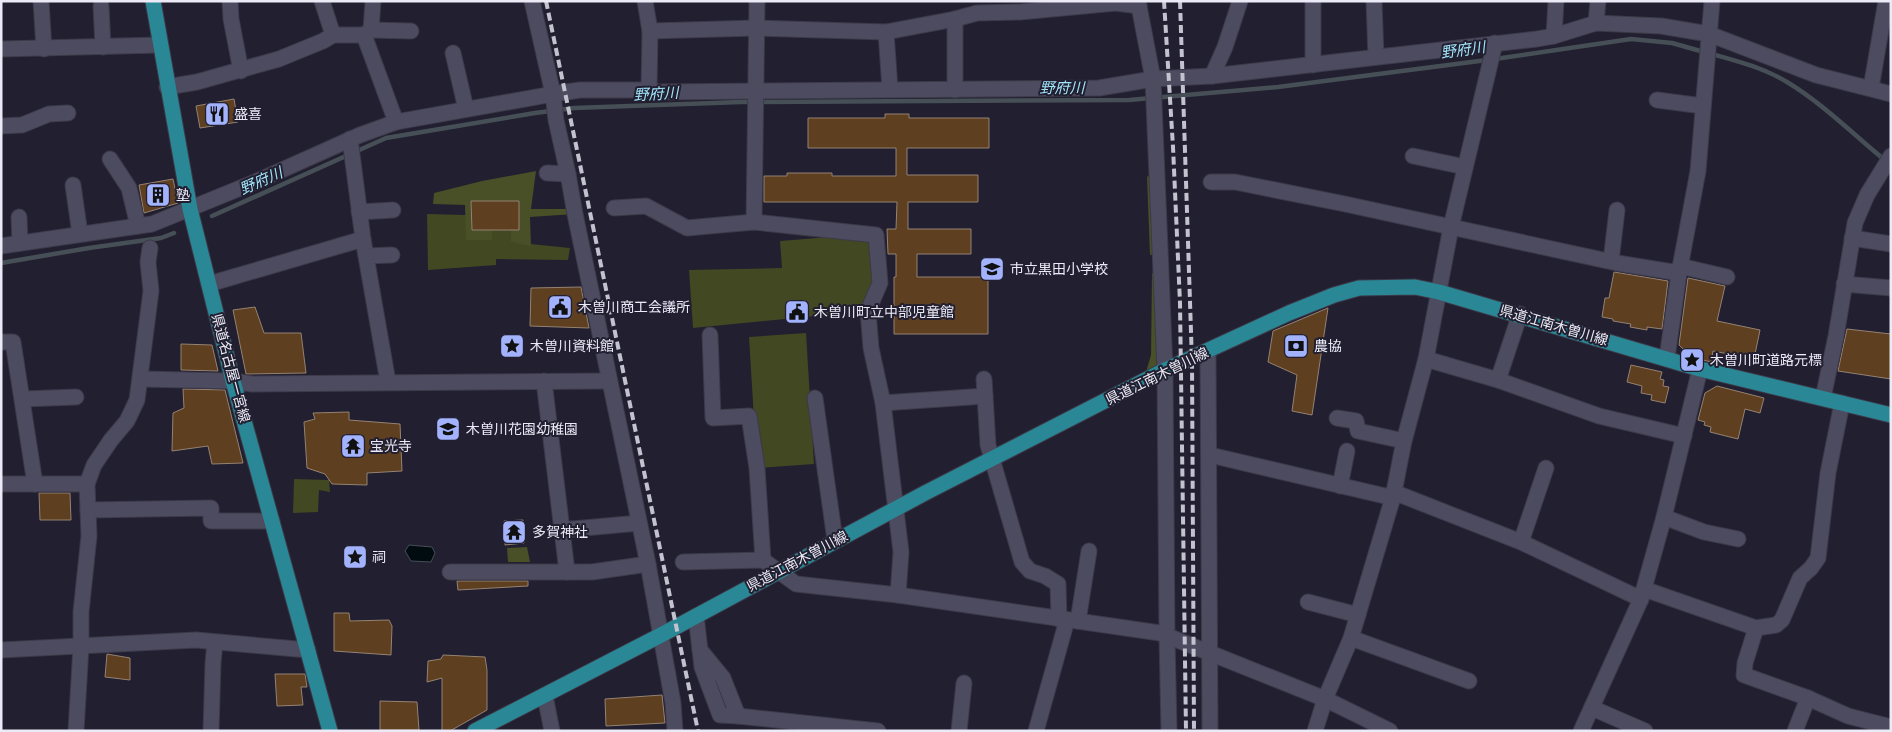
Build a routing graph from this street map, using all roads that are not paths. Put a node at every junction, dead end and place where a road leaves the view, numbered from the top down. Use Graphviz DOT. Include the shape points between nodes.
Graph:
graph roads {
  1 [pos="41,1"];
  2 [pos="152,1"];
  3 [pos="230,1"];
  4 [pos="322,1"];
  5 [pos="373,1"];
  6 [pos="532,1"];
  7 [pos="646,1"];
  8 [pos="757,1"];
  9 [pos="1240,1"];
  10 [pos="1313,1"];
  11 [pos="1374,1"];
  12 [pos="1556,1"];
  13 [pos="1598,1"];
  14 [pos="1712,1"];
  15 [pos="1886,1"];
  16 [pos="1139,4"];
  17 [pos="101,6"];
  18 [pos="1887,17"];
  19 [pos="955,19"];
  20 [pos="1596,23"];
  21 [pos="756,28"];
  22 [pos="411,31"];
  23 [pos="650,31"];
  24 [pos="368,32"];
  25 [pos="886,32"];
  26 [pos="333,35"];
  27 [pos="1554,36"];
  28 [pos="1709,37"];
  29 [pos="160,44"];
  30 [pos="1495,45"];
  31 [pos="103,47"];
  32 [pos="1,49"];
  33 [pos="44,49"];
  34 [pos="453,53"];
  35 [pos="1376,57"];
  36 [pos="1313,65"];
  37 [pos="241,71"];
  38 [pos="1212,76"];
  39 [pos="1153,84"];
  40 [pos="167,87"];
  41 [pos="1871,88"];
  42 [pos="649,90"];
  43 [pos="890,90"];
  44 [pos="955,90"];
  45 [pos="756,93"];
  46 [pos="1891,94"];
  47 [pos="553,96"];
  48 [pos="1657,100"];
  49 [pos="1703,106"];
  50 [pos="466,109"];
  51 [pos="68,113"];
  52 [pos="396,122"];
  53 [pos="1,126"];
  54 [pos="350,141"];
  55 [pos="1413,156"];
  56 [pos="1890,158"];
  57 [pos="110,159"];
  58 [pos="1465,167"];
  59 [pos="547,173"];
  60 [pos="568,174"];
  61 [pos="1211,182"];
  62 [pos="73,186"];
  63 [pos="614,208"];
  64 [pos="190,209"];
  65 [pos="393,210"];
  66 [pos="1617,210"];
  67 [pos="359,212"];
  68 [pos="19,218"];
  69 [pos="754,222"];
  70 [pos="138,226"];
  71 [pos="1451,228"];
  72 [pos="80,234"];
  73 [pos="1852,238"];
  74 [pos="363,239"];
  75 [pos="20,243"];
  76 [pos="1891,244"];
  77 [pos="1,246"];
  78 [pos="150,248"];
  79 [pos="392,254"];
  80 [pos="366,256"];
  81 [pos="1611,261"];
  82 [pos="1680,269"];
  83 [pos="1727,277"];
  84 [pos="209,284"];
  85 [pos="1844,284"];
  86 [pos="1891,288"];
  87 [pos="1439,292"];
  88 [pos="1520,314"];
  89 [pos="710,335"];
  90 [pos="1,342"];
  91 [pos="1208,351"];
  92 [pos="1666,358"];
  93 [pos="1426,359"];
  94 [pos="1700,369"];
  95 [pos="1165,370"];
  96 [pos="140,379"];
  97 [pos="984,380"];
  98 [pos="1498,380"];
  99 [pos="233,381"];
  100 [pos="544,381"];
  101 [pos="608,381"];
  102 [pos="388,382"];
  103 [pos="985,396"];
  104 [pos="76,397"];
  105 [pos="815,398"];
  106 [pos="1824,398"];
  107 [pos="23,399"];
  108 [pos="883,403"];
  109 [pos="1842,403"];
  110 [pos="1891,415"];
  111 [pos="1338,418"];
  112 [pos="1684,436"];
  113 [pos="1404,441"];
  114 [pos="1347,451"];
  115 [pos="1210,455"];
  116 [pos="992,459"];
  117 [pos="1546,468"];
  118 [pos="1,484"];
  119 [pos="35,484"];
  120 [pos="87,484"];
  121 [pos="1340,486"];
  122 [pos="1393,497"];
  123 [pos="896,508"];
  124 [pos="88,510"];
  125 [pos="1664,517"];
  126 [pos="272,521"];
  127 [pos="639,523"];
  128 [pos="562,530"];
  129 [pos="1738,539"];
  130 [pos="835,540"];
  131 [pos="1521,542"];
  132 [pos="1089,551"];
  133 [pos="763,560"];
  134 [pos="683,562"];
  135 [pos="648,564"];
  136 [pos="779,570"];
  137 [pos="450,572"];
  138 [pos="567,572"];
  139 [pos="1642,594"];
  140 [pos="898,595"];
  141 [pos="1308,602"];
  142 [pos="1358,615"];
  143 [pos="696,616"];
  144 [pos="1068,620"];
  145 [pos="1756,628"];
  146 [pos="661,635"];
  147 [pos="1167,637"];
  148 [pos="1351,638"];
  149 [pos="215,642"];
  150 [pos="81,646"];
  151 [pos="1,650"];
  152 [pos="308,650"];
  153 [pos="1211,652"];
  154 [pos="1469,681"];
  155 [pos="964,683"];
  156 [pos="545,696"];
  157 [pos="1808,698"];
  158 [pos="1325,699"];
  159 [pos="1592,708"];
  160 [pos="776,725"];
  161 [pos="1891,727"];
  162 [pos="480,730"];
  163 [pos="76,731"];
  164 [pos="211,731"];
  165 [pos="330,731"];
  166 [pos="552,731"];
  167 [pos="675,731"];
  168 [pos="878,731"];
  169 [pos="959,731"];
  170 [pos="1036,731"];
  171 [pos="1170,731"];
  172 [pos="1210,731"];
  173 [pos="1315,731"];
  174 [pos="1390,731"];
  175 [pos="1581,731"];
  176 [pos="1645,731"];
  177 [pos="1796,731"];
  1 -- 33 [label="street"];
  2 -- 29 [label="main road, 県道名古屋一宮線"];
  3 -- 37 [label="street"];
  4 -- 26 [label="street"];
  5 -- 24 [label="street"];
  6 -- 47 [label="street"];
  7 -- 23 [label="street"];
  8 -- 21 [label="street"];
  9 -- 38 [label="street"];
  10 -- 36 [label="street"];
  11 -- 35 [label="street"];
  12 -- 27 [label="street"];
  13 -- 20 [label="street"];
  14 -- 28 [label="street"];
  15 -- 18 [label="street"];
  16 -- 19 [label="street" via="978,12"];
  16 -- 39 [label="street"];
  17 -- 31 [label="street"];
  18 -- 41 [label="street"];
  19 -- 25 [label="street"];
  19 -- 44 [label="street"];
  20 -- 27 [label="street"];
  20 -- 28 [label="street" via="1661,26"];
  21 -- 23 [label="street"];
  21 -- 25 [label="street"];
  21 -- 45 [label="street"];
  22 -- 24 [label="street"];
  23 -- 42 [label="street"];
  24 -- 26 [label="street"];
  24 -- 52 [label="street"];
  25 -- 43 [label="street"];
  26 -- 37 [label="street" via="279,59"];
  27 -- 30 [label="street"];
  28 -- 41 [label="street" via="1816,75"];
  28 -- 49 [label="street"];
  29 -- 31 [label="street"];
  29 -- 40 [label="main road, 県道名古屋一宮線"];
  30 -- 35 [label="street"];
  30 -- 58 [label="street"];
  31 -- 33 [label="street"];
  32 -- 33 [label="street"];
  34 -- 50 [label="street"];
  35 -- 36 [label="street"];
  36 -- 38 [label="street"];
  37 -- 40 [label="street"];
  38 -- 39 [label="street"];
  39 -- 44 [label="street"];
  39 -- 95 [label="street"];
  40 -- 64 [label="main road, 県道名古屋一宮線"];
  41 -- 46 [label="street"];
  42 -- 45 [label="street"];
  42 -- 47 [label="street" via="580,90"];
  43 -- 44 [label="street"];
  43 -- 45 [label="street"];
  45 -- 69 [label="street"];
  47 -- 50 [label="street"];
  47 -- 60 [label="street"];
  48 -- 49 [label="street"];
  49 -- 82 [label="street" via="1698,171"];
  50 -- 52 [label="street"];
  51 -- 53 [label="street" via="49,114 22,125"];
  52 -- 54 [label="street"];
  54 -- 64 [label="street"];
  54 -- 67 [label="street"];
  55 -- 58 [label="street"];
  56 -- 73 [label="street" via="1867,195"];
  57 -- 70 [label="street" via="129,188"];
  58 -- 71 [label="street"];
  59 -- 60 [label="street"];
  60 -- 101 [label="street"];
  61 -- 71 [label="street" via="1235,182"];
  62 -- 72 [label="street"];
  63 -- 69 [label="street" via="646,206 687,228"];
  64 -- 70 [label="street"];
  64 -- 84 [label="main road, 県道名古屋一宮線"];
  65 -- 67 [label="street"];
  66 -- 81 [label="street"];
  67 -- 74 [label="street"];
  68 -- 75 [label="street"];
  69 -- 108 [label="street" via="876,235 880,283 868,311 871,348"];
  70 -- 72 [label="street"];
  71 -- 81 [label="street"];
  71 -- 87 [label="street"];
  72 -- 75 [label="street"];
  73 -- 76 [label="street"];
  73 -- 85 [label="street"];
  74 -- 80 [label="street"];
  74 -- 84 [label="street"];
  75 -- 77 [label="street"];
  78 -- 96 [label="street" via="151,291"];
  79 -- 80 [label="street"];
  80 -- 102 [label="street"];
  81 -- 82 [label="street"];
  82 -- 83 [label="street"];
  82 -- 92 [label="street"];
  84 -- 99 [label="main road, 県道名古屋一宮線"];
  85 -- 86 [label="street"];
  85 -- 106 [label="street"];
  87 -- 88 [label="main road, 県道江南木曽川線"];
  87 -- 91 [label="main road, 県道江南木曽川線" via="1415,287 1359,288 1289,313"];
  87 -- 93 [label="street"];
  88 -- 92 [label="main road, 県道江南木曽川線"];
  88 -- 98 [label="street"];
  89 -- 133 [label="street" via="713,418 749,416 757,468"];
  90 -- 107 [label="street" via="13,342"];
  91 -- 95 [label="main road, 県道江南木曽川線"];
  91 -- 115 [label="street"];
  92 -- 94 [label="main road, 県道江南木曽川線"];
  93 -- 98 [label="street"];
  93 -- 113 [label="street"];
  94 -- 106 [label="main road, 県道江南木曽川線"];
  94 -- 112 [label="street"];
  95 -- 116 [label="main road, 県道江南木曽川線"];
  95 -- 147 [label="street"];
  96 -- 99 [label="street"];
  96 -- 120 [label="street" via="137,400 127,421 94,465"];
  97 -- 103 [label="street"];
  98 -- 112 [label="street" via="1599,416"];
  99 -- 102 [label="street" via="252,384"];
  99 -- 126 [label="main road, 県道名古屋一宮線"];
  100 -- 101 [label="street"];
  100 -- 102 [label="street"];
  100 -- 128 [label="street"];
  101 -- 127 [label="street"];
  103 -- 108 [label="street"];
  103 -- 116 [label="street"];
  104 -- 107 [label="street"];
  105 -- 130 [label="street"];
  106 -- 109 [label="main road, 県道江南木曽川線"];
  107 -- 119 [label="street"];
  108 -- 123 [label="street"];
  109 -- 110 [label="main road, 県道江南木曽川線"];
  109 -- 145 [label="street" via="1828,473 1818,558 1800,578 1782,620 1776,625"];
  111 -- 113 [label="street" via="1356,421 1358,431"];
  112 -- 125 [label="street"];
  113 -- 122 [label="street"];
  114 -- 121 [label="street"];
  115 -- 121 [label="street"];
  115 -- 153 [label="street"];
  116 -- 123 [label="main road, 県道江南木曽川線"];
  116 -- 144 [label="street" via="1022,562 1030,571 1058,584"];
  117 -- 131 [label="street"];
  118 -- 119 [label="street"];
  119 -- 120 [label="street"];
  120 -- 124 [label="street"];
  121 -- 122 [label="street"];
  122 -- 131 [label="street" via="1401,495"];
  122 -- 142 [label="street"];
  123 -- 130 [label="main road, 県道江南木曽川線"];
  123 -- 140 [label="street" via="901,552"];
  124 -- 126 [label="street" via="211,508 211,521"];
  124 -- 150 [label="street"];
  125 -- 129 [label="street" via="1704,532"];
  125 -- 139 [label="street"];
  126 -- 152 [label="main road, 県道名古屋一宮線"];
  127 -- 128 [label="street"];
  127 -- 135 [label="street"];
  128 -- 138 [label="street"];
  130 -- 136 [label="main road, 県道江南木曽川線"];
  131 -- 139 [label="street"];
  132 -- 144 [label="street"];
  133 -- 134 [label="street"];
  133 -- 136 [label="street"];
  135 -- 138 [label="street"];
  135 -- 146 [label="street"];
  136 -- 140 [label="street" via="796,584"];
  136 -- 143 [label="main road, 県道江南木曽川線"];
  137 -- 138 [label="street"];
  139 -- 145 [label="street"];
  139 -- 159 [label="street"];
  140 -- 144 [label="street"];
  141 -- 142 [label="street"];
  142 -- 148 [label="street"];
  143 -- 146 [label="main road, 県道江南木曽川線"];
  143 -- 160 [label="street" via="700,650 713,676 723,678 738,716"];
  144 -- 147 [label="street" via="1160,633"];
  144 -- 170 [label="street"];
  145 -- 157 [label="street" via="1744,675"];
  146 -- 156 [label="main road, 県道江南木曽川線"];
  146 -- 167 [label="street"];
  147 -- 153 [label="street"];
  147 -- 171 [label="street"];
  148 -- 154 [label="street"];
  148 -- 158 [label="street"];
  149 -- 150 [label="street" via="196,640"];
  149 -- 152 [label="street"];
  149 -- 164 [label="street"];
  150 -- 151 [label="street"];
  150 -- 163 [label="street"];
  152 -- 165 [label="main road, 県道名古屋一宮線"];
  153 -- 158 [label="street"];
  153 -- 172 [label="street"];
  155 -- 169 [label="street"];
  156 -- 162 [label="main road, 県道江南木曽川線"];
  156 -- 166 [label="street"];
  157 -- 161 [label="street" via="1848,716"];
  157 -- 177 [label="street"];
  158 -- 173 [label="street"];
  158 -- 174 [label="street"];
  159 -- 175 [label="street"];
  159 -- 176 [label="street"];
  160 -- 168 [label="street"];
}
